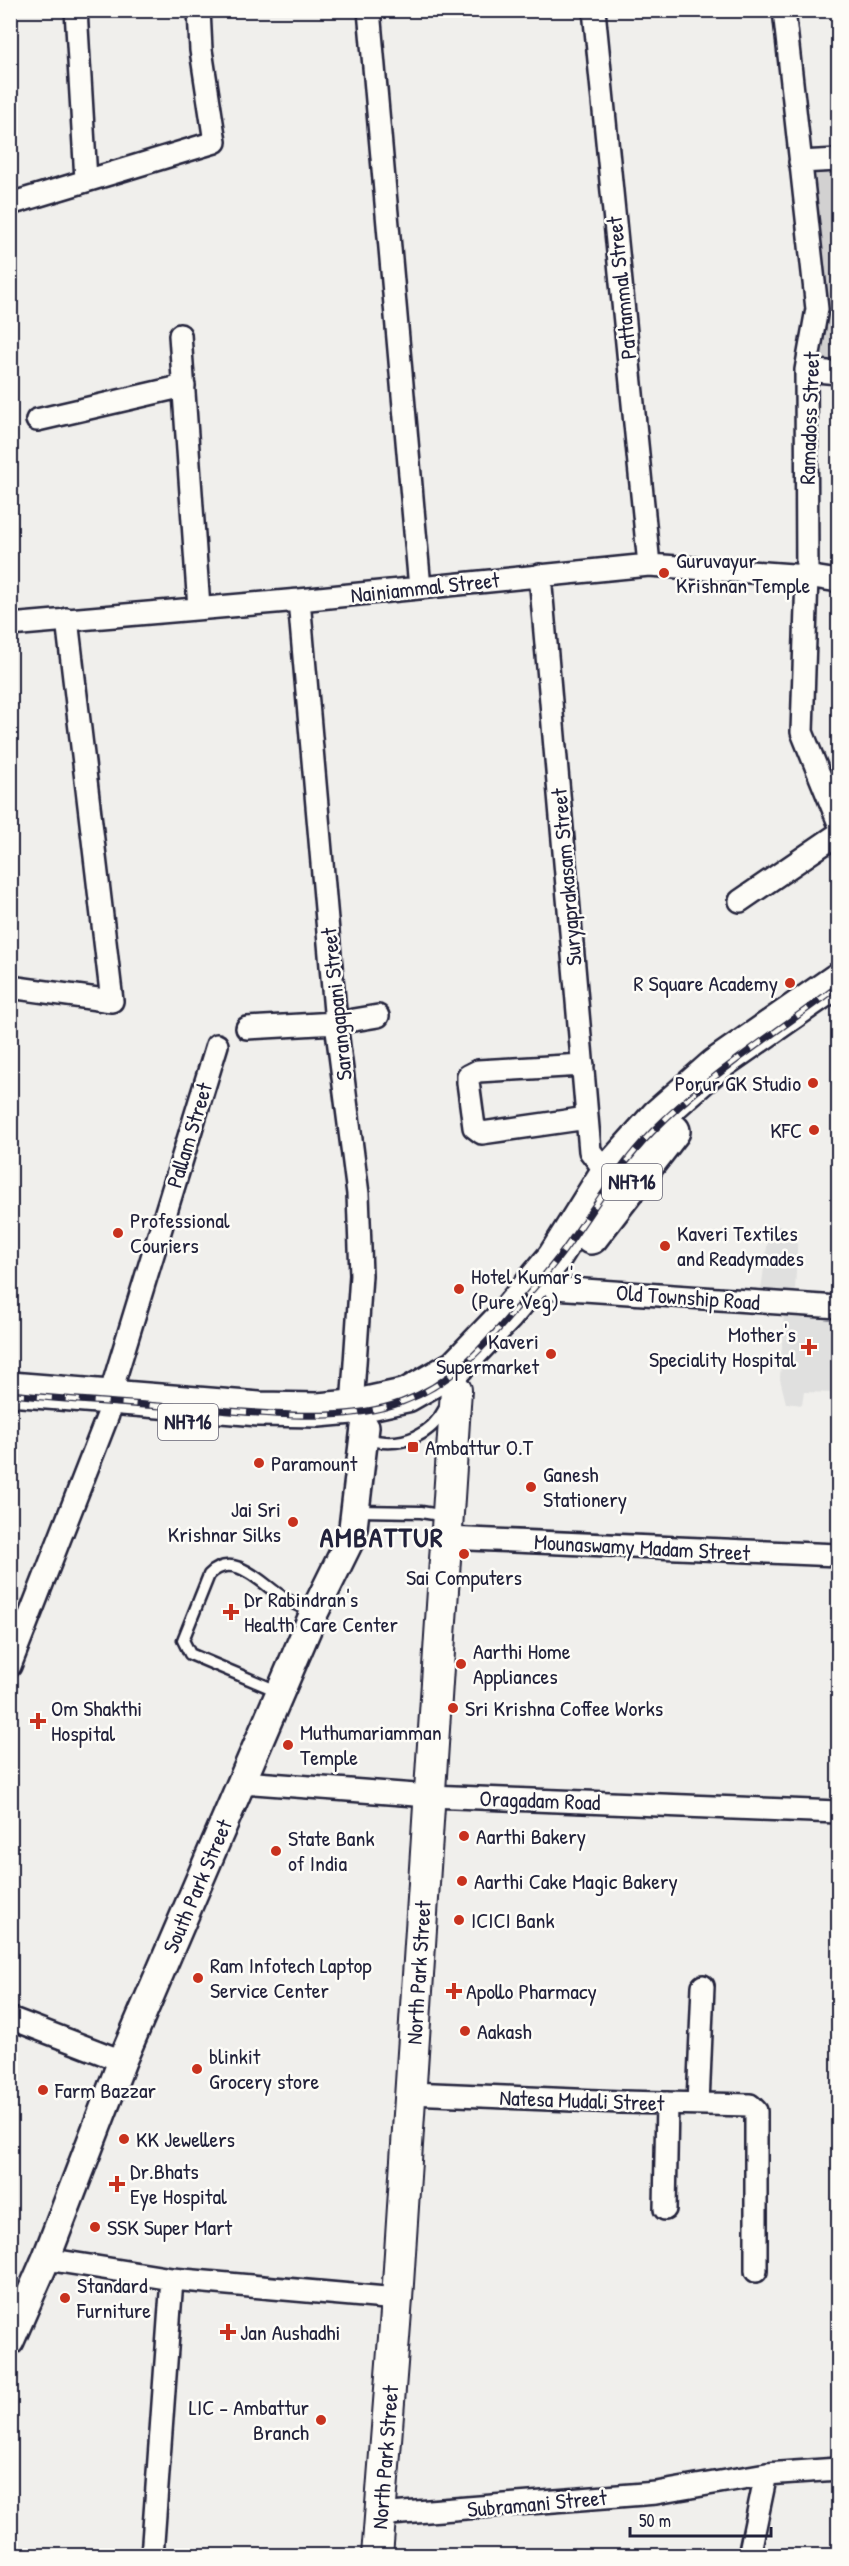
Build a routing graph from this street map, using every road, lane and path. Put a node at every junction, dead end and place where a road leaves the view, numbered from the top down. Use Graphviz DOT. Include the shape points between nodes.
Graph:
graph roads {
  1 [pos="76,10"];
  2 [pos="199,10"];
  3 [pos="369,10"];
  4 [pos="594,10"];
  5 [pos="784,10"];
  6 [pos="838,160"];
  7 [pos="800,162"];
  8 [pos="86,180"];
  9 [pos="10,204"];
  10 [pos="180,335"];
  11 [pos="806,370"];
  12 [pos="838,373"];
  13 [pos="184,386"];
  14 [pos="37,420"];
  15 [pos="649,565"];
  16 [pos="540,574"];
  17 [pos="807,576"];
  18 [pos="838,581"];
  19 [pos="420,588"];
  20 [pos="299,600"];
  21 [pos="199,608"];
  22 [pos="67,619"];
  23 [pos="10,625"];
  24 [pos="838,821"];
  25 [pos="838,834"];
  26 [pos="740,901"];
  27 [pos="838,980"];
  28 [pos="10,987"];
  29 [pos="838,1005"];
  30 [pos="378,1016"];
  31 [pos="336,1023"];
  32 [pos="247,1028"];
  33 [pos="217,1045"];
  34 [pos="583,1065"];
  35 [pos="587,1118"];
  36 [pos="607,1173"];
  37 [pos="554,1288"];
  38 [pos="833,1302"];
  39 [pos="10,1389"];
  40 [pos="456,1390"];
  41 [pos="10,1406"];
  42 [pos="108,1406"];
  43 [pos="359,1417"];
  44 [pos="356,1510"];
  45 [pos="447,1527"];
  46 [pos="838,1555"];
  47 [pos="314,1613"];
  48 [pos="10,1666"];
  49 [pos="280,1692"];
  50 [pos="242,1782"];
  51 [pos="429,1796"];
  52 [pos="838,1812"];
  53 [pos="703,1986"];
  54 [pos="10,2018"];
  55 [pos="122,2061"];
  56 [pos="410,2093"];
  57 [pos="667,2103"];
  58 [pos="698,2104"];
  59 [pos="665,2209"];
  60 [pos="46,2259"];
  61 [pos="756,2271"];
  62 [pos="172,2279"];
  63 [pos="397,2299"];
  64 [pos="10,2341"];
  65 [pos="838,2469"];
  66 [pos="766,2474"];
  67 [pos="378,2516"];
  68 [pos="152,2556"];
  69 [pos="376,2556"];
  70 [pos="749,2556"];
  1 -- 8 [label="street"];
  2 -- 8 [label="street" via="215,142"];
  3 -- 19 [label="street"];
  4 -- 15 [label="street, Pattammal Street"];
  5 -- 7 [label="street, Ramadoss Street"];
  6 -- 7 [label="street"];
  7 -- 11 [label="street, Ramadoss Street" via="817,309"];
  8 -- 9 [label="street"];
  10 -- 13 [label="street"];
  11 -- 12 [label="street"];
  11 -- 17 [label="street, Ramadoss Street"];
  13 -- 14 [label="street"];
  13 -- 21 [label="street"];
  15 -- 16 [label="street, Nainiammal Street"];
  15 -- 17 [label="street, Nainiammal Street"];
  16 -- 19 [label="street, Nainiammal Street"];
  16 -- 34 [label="street, Suryaprakasam Street"];
  17 -- 18 [label="street, Nainiammal Street"];
  17 -- 24 [label="street, Ramadoss Street" via="802,732"];
  19 -- 20 [label="street, Nainiammal Street"];
  20 -- 21 [label="street, Nainiammal Street"];
  20 -- 31 [label="street, Sarangapani Street"];
  21 -- 22 [label="street, Nainiammal Street"];
  22 -- 23 [label="street, Nainiammal Street"];
  22 -- 28 [label="street" via="112,1001"];
  25 -- 26 [label="street"];
  27 -- 36 [label="highway, NH716" via="716,1065 658,1116"];
  29 -- 37 [label="highway, NH716" via="723,1082 672,1132"];
  30 -- 31 [label="street"];
  31 -- 32 [label="street"];
  31 -- 43 [label="street, Sarangapani Street" via="358,1194"];
  33 -- 42 [label="street, Pallam Street"];
  34 -- 35 [label="street, Suryaprakasam Street"];
  34 -- 35 [label="street" via="478,1071 468,1076 468,1082 474,1127 482,1133"];
  35 -- 36 [label="street, Suryaprakasam Street" via="590,1151"];
  36 -- 43 [label="highway, NH716" via="554,1258 456,1367"];
  37 -- 38 [label="street, Old Township Road"];
  37 -- 40 [label="highway, NH716" via="474,1379"];
  39 -- 42 [label="highway, NH716"];
  40 -- 43 [label="highway, NH716" via="410,1418"];
  40 -- 45 [label="main road, North Park Street"];
  41 -- 42 [label="highway, NH716"];
  42 -- 43 [label="highway, NH716" via="254,1428 317,1429"];
  42 -- 48 [label="street, Pallam Street"];
  43 -- 44 [label="street, South Park Street"];
  44 -- 45 [label="lane" via="421,1512"];
  44 -- 47 [label="street, South Park Street" via="352,1536"];
  45 -- 46 [label="street, Mounaswamy Madam Street"];
  45 -- 51 [label="main road, North Park Street"];
  47 -- 49 [label="street, South Park Street"];
  47 -- 49 [label="lane" via="282,1597 244,1569 228,1565 209,1575 183,1640 190,1654"];
  49 -- 50 [label="street, South Park Street"];
  50 -- 51 [label="street, Oragadam Road"];
  50 -- 55 [label="street, South Park Street"];
  51 -- 52 [label="street, Oragadam Road"];
  51 -- 56 [label="main road, North Park Street"];
  53 -- 58 [label="street"];
  54 -- 55 [label="street"];
  55 -- 60 [label="street, South Park Street"];
  56 -- 57 [label="street, Natesa Mudali Street"];
  56 -- 63 [label="main road, North Park Street"];
  57 -- 58 [label="street, Natesa Mudali Street"];
  57 -- 59 [label="street"];
  58 -- 61 [label="street, Natesa Mudali Street" via="750,2105 756,2111"];
  60 -- 62 [label="street"];
  60 -- 64 [label="street, South Park Street"];
  62 -- 63 [label="street"];
  62 -- 68 [label="street"];
  63 -- 67 [label="main road, North Park Street"];
  65 -- 66 [label="street, Subramani Street"];
  66 -- 67 [label="street, Subramani Street" via="656,2493"];
  66 -- 70 [label="street"];
  67 -- 69 [label="main road, North Park Street"];
}
